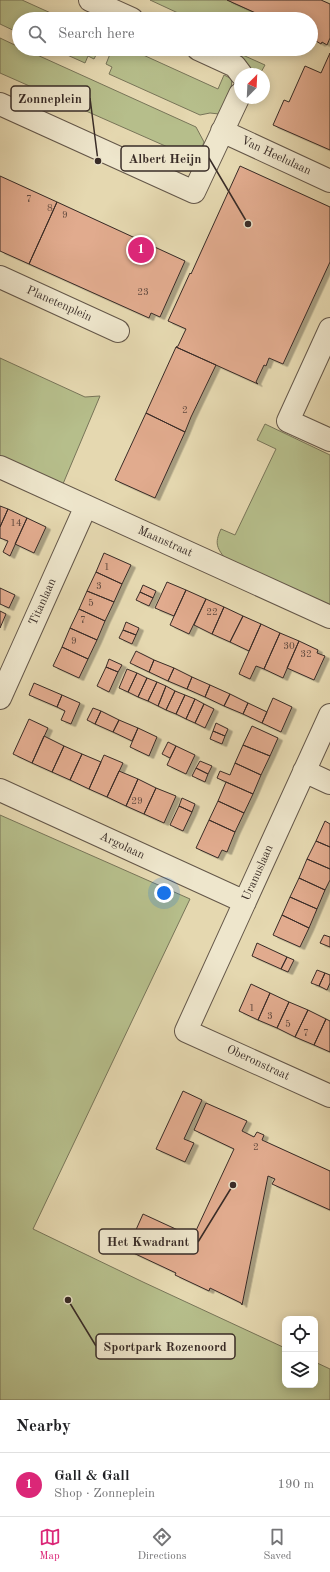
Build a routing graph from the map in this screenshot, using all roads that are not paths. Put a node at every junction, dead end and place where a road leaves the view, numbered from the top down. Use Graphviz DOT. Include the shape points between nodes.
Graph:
graph roads {
  1 [pos="90,0"];
  2 [pos="117,12"];
  3 [pos="213,56"];
  4 [pos="236,68"];
  5 [pos="0,104"];
  6 [pos="235,104"];
  7 [pos="222,132"];
  8 [pos="330,181"];
  9 [pos="0,277"];
  10 [pos="330,329"];
  11 [pos="118,331"];
  12 [pos="330,440"];
  13 [pos="0,467"];
  14 [pos="86,506"];
  15 [pos="330,617"];
  16 [pos="0,698"];
  17 [pos="330,715"];
  18 [pos="304,771"];
  19 [pos="330,783"];
  20 [pos="0,790"];
  21 [pos="245,902"];
  22 [pos="186,1031"];
  23 [pos="330,1096"];
  1 -- 2 [label="street"];
  3 -- 4 [label="street"];
  5 -- 7 [label="street" via="194,192"];
  6 -- 7 [label="street"];
  7 -- 8 [label="street, Van Heelulaan"];
  9 -- 11 [label="street, Planetenplein"];
  10 -- 12 [label="street" via="288,421"];
  13 -- 14 [label="street, Maanstraat"];
  14 -- 15 [label="street, Maanstraat"];
  14 -- 16 [label="street, Titanlaan"];
  17 -- 18 [label="street, Uranuslaan"];
  18 -- 19 [label="street"];
  18 -- 21 [label="street, Uranuslaan"];
  20 -- 21 [label="street, Argolaan"];
  21 -- 22 [label="street, Uranuslaan"];
  22 -- 23 [label="street, Oberonstraat"];
}
